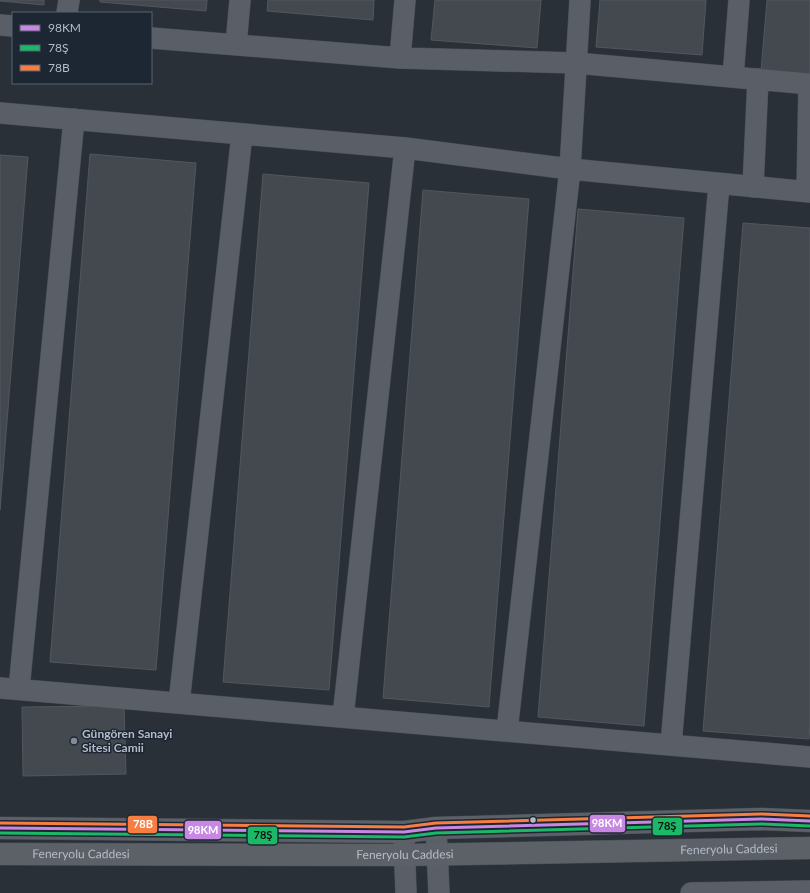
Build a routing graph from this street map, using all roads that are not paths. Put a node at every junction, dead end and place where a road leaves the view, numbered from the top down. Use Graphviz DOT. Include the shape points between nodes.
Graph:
graph roads {
  1 [pos="68,0"];
  2 [pos="240,0"];
  3 [pos="405,0"];
  4 [pos="580,0"];
  5 [pos="740,0"];
  6 [pos="67,12"];
  7 [pos="0,25"];
  8 [pos="12,26"];
  9 [pos="152,38"];
  10 [pos="236,45"];
  11 [pos="400,58"];
  12 [pos="576,64"];
  13 [pos="733,77"];
  14 [pos="758,79"];
  15 [pos="810,84"];
  16 [pos="0,113"];
  17 [pos="74,119"];
  18 [pos="242,134"];
  19 [pos="405,148"];
  20 [pos="570,169"];
  21 [pos="719,184"];
  22 [pos="753,187"];
  23 [pos="808,192"];
  24 [pos="10,688"];
  25 [pos="179,703"];
  26 [pos="343,717"];
  27 [pos="507,731"];
  28 [pos="671,745"];
  29 [pos="810,757"];
  30 [pos="810,821"];
  31 [pos="0,828"];
  32 [pos="436,828"];
  33 [pos="404,832"];
  34 [pos="810,848"];
  35 [pos="437,853"];
  36 [pos="0,854"];
  37 [pos="405,855"];
  38 [pos="810,891"];
  39 [pos="406,893"];
  40 [pos="439,893"];
  41 [pos="691,893"];
  1 -- 6 [label="street"];
  2 -- 10 [label="street"];
  3 -- 11 [label="street"];
  4 -- 12 [label="street"];
  5 -- 13 [label="street"];
  7 -- 8 [label="street"];
  9 -- 10 [label="street"];
  10 -- 11 [label="street"];
  11 -- 12 [label="street"];
  12 -- 13 [label="street"];
  12 -- 20 [label="street"];
  13 -- 14 [label="street"];
  14 -- 15 [label="street"];
  14 -- 22 [label="street"];
  15 -- 23 [label="street"];
  16 -- 17 [label="street"];
  17 -- 18 [label="street"];
  17 -- 24 [label="street"];
  18 -- 19 [label="street"];
  18 -- 25 [label="street"];
  19 -- 20 [label="street"];
  19 -- 26 [label="street"];
  20 -- 21 [label="street"];
  20 -- 27 [label="street"];
  21 -- 22 [label="street"];
  21 -- 28 [label="street"];
  22 -- 23 [label="street"];
  24 -- 25 [label="street"];
  25 -- 26 [label="street"];
  26 -- 27 [label="street"];
  27 -- 28 [label="street"];
  28 -- 29 [label="street"];
  30 -- 32 [label="main road, Feneryolu Caddesi" via="761,819"];
  31 -- 33 [label="main road, Feneryolu Caddesi"];
  32 -- 33 [label="main road, Feneryolu Caddesi"];
  32 -- 35 [label="street"];
  33 -- 37 [label="street"];
  34 -- 35 [label="main road, Feneryolu Caddesi"];
  35 -- 37 [label="main road, Feneryolu Caddesi"];
  35 -- 40 [label="street"];
  36 -- 37 [label="main road, Feneryolu Caddesi"];
  37 -- 39 [label="street"];
  38 -- 41 [label="street"];
}
